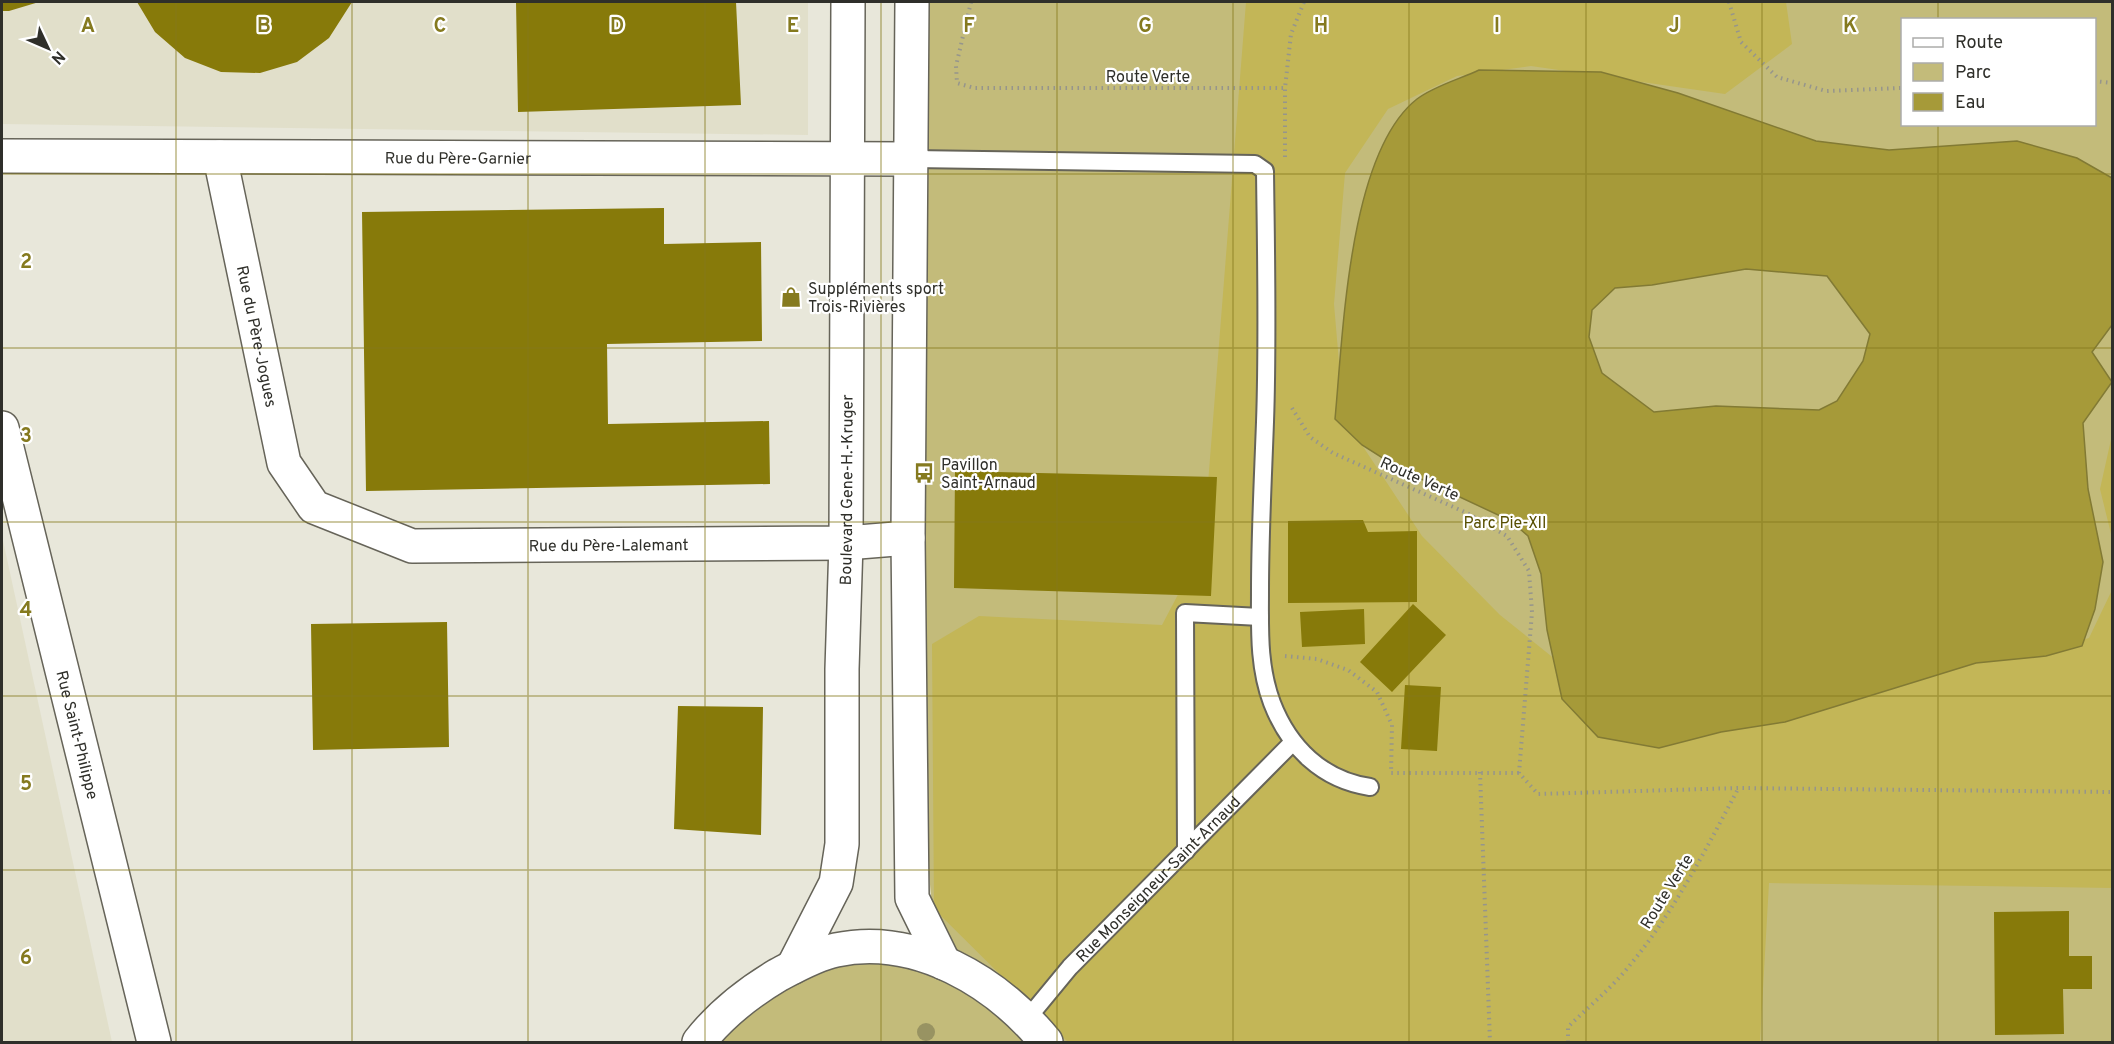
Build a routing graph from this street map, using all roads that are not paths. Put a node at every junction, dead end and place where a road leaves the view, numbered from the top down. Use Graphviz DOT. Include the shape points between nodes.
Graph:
graph roads {
  1 [pos="848,2"];
  2 [pos="912,2"];
  3 [pos="2,156"];
  4 [pos="220,156"];
  5 [pos="848,157"];
  6 [pos="913,159"];
  7 [pos="2,428"];
  8 [pos="314,507"];
  9 [pos="908,538"];
  10 [pos="846,543"];
  11 [pos="1260,617"];
  12 [pos="1293,742"];
  13 [pos="1370,787"];
  14 [pos="1186,851"];
  15 [pos="944,963"];
  16 [pos="792,967"];
  17 [pos="1037,1031"];
  18 [pos="154,1042"];
  19 [pos="699,1042"];
  1 -- 5 [label="street, Boulevard Gene-H.-Kruger"];
  2 -- 6 [label="street"];
  3 -- 4 [label="street, Rue du Père-Garnier"];
  4 -- 5 [label="street, Rue du Père-Garnier"];
  4 -- 8 [label="street, Rue du Père-Jogues" via="284,463"];
  5 -- 6 [label="street, Rue du Père-Garnier"];
  5 -- 10 [label="street, Boulevard Gene-H.-Kruger"];
  6 -- 9 [label="street"];
  6 -- 11 [label="lane" via="1255,164 1265,171 1266,380"];
  7 -- 18 [label="street, Rue Saint-Philippe"];
  8 -- 10 [label="street, Rue du Père-Lalemant" via="412,546"];
  9 -- 10 [label="street, Rue du Père-Lalemant"];
  9 -- 15 [label="street" via="912,898"];
  10 -- 16 [label="street, Boulevard Gene-H.-Kruger" via="842,844 836,884"];
  11 -- 12 [label="lane" via="1261,657 1272,703"];
  11 -- 14 [label="lane" via="1185,613"];
  12 -- 13 [label="lane" via="1324,772 1348,784"];
  12 -- 14 [label="lane, Rue Monseigneur-Saint-Arnaud"];
  14 -- 17 [label="lane, Rue Monseigneur-Saint-Arnaud" via="1070,967"];
  15 -- 16 [label="street" via="902,949 862,946 834,950"];
  15 -- 17 [label="street" via="992,990"];
  16 -- 19 [label="street" via="746,993"];
}
